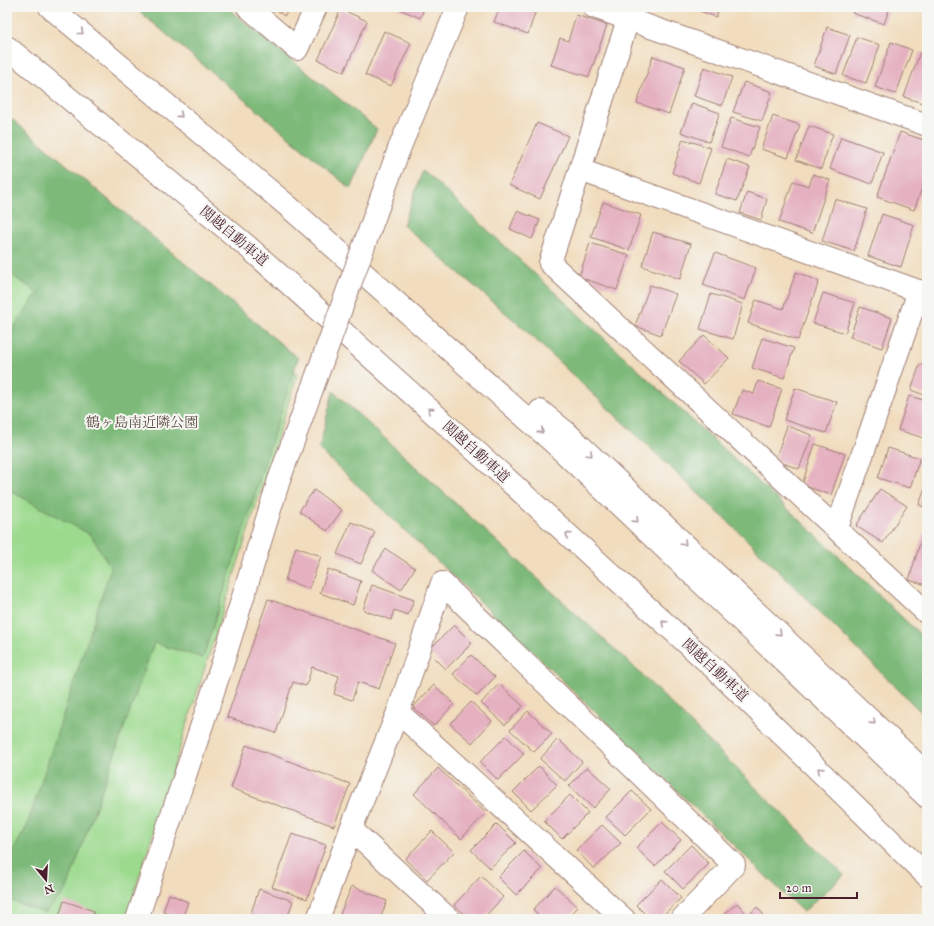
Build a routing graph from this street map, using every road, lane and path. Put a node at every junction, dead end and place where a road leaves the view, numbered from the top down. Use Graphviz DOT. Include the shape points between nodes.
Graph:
graph roads {
  1 [pos="50,7"];
  2 [pos="248,7"];
  3 [pos="316,7"];
  4 [pos="458,7"];
  5 [pos="594,7"];
  6 [pos="630,13"];
  7 [pos="7,47"];
  8 [pos="927,125"];
  9 [pos="580,170"];
  10 [pos="289,207"];
  11 [pos="923,292"];
  12 [pos="837,528"];
  13 [pos="927,613"];
  14 [pos="398,712"];
  15 [pos="927,774"];
  16 [pos="838,787"];
  17 [pos="927,797"];
  18 [pos="350,829"];
  19 [pos="927,876"];
  20 [pos="927,887"];
  21 [pos="137,919"];
  22 [pos="318,919"];
  23 [pos="449,919"];
  24 [pos="624,919"];
  25 [pos="682,919"];
  1 -- 10 [label="main road, one-way"];
  2 -- 3 [label="main road" via="297,49"];
  4 -- 21 [label="main road, bridge" via="399,150 279,480 223,662"];
  5 -- 6 [label="main road"];
  6 -- 8 [label="main road"];
  6 -- 9 [label="main road"];
  16 -- 7 [label="main road, 関越自動車道, one-way" via="715,669 247,246"];
  9 -- 11 [label="main road"];
  9 -- 12 [label="main road" via="550,263"];
  10 -- 15 [label="main road, one-way" via="568,434"];
  10 -- 17 [label="main road, one-way" via="553,442"];
  11 -- 12 [label="main road"];
  12 -- 13 [label="main road"];
  14 -- 18 [label="main road"];
  14 -- 24 [label="main road"];
  14 -- 25 [label="main road" via="442,583 734,865"];
  16 -- 19 [label="main road, 関越自動車道"];
  16 -- 20 [label="main road"];
  18 -- 22 [label="main road"];
  18 -- 23 [label="main road"];
}
